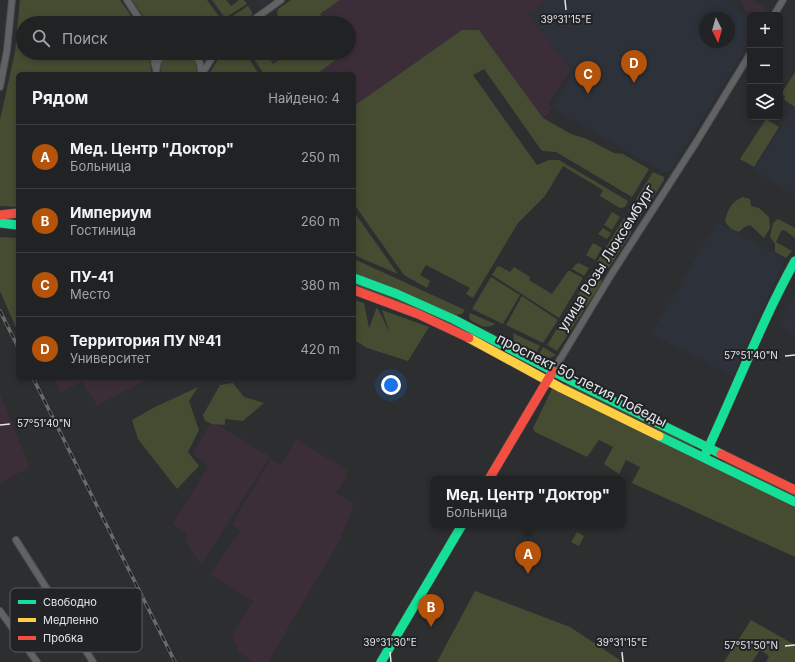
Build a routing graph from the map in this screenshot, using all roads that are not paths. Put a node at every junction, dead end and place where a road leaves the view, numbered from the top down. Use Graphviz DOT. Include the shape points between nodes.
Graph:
graph roads {
  1 [pos="12,0"];
  2 [pos="127,0"];
  3 [pos="281,0"];
  4 [pos="783,0"];
  5 [pos="776,12"];
  6 [pos="137,16"];
  7 [pos="259,16"];
  8 [pos="747,59"];
  9 [pos="154,60"];
  10 [pos="159,60"];
  11 [pos="199,60"];
  12 [pos="211,60"];
  13 [pos="156,72"];
  14 [pos="202,72"];
  15 [pos="203,72"];
  16 [pos="0,87"];
  17 [pos="16,213"];
  18 [pos="0,215"];
  19 [pos="0,223"];
  20 [pos="16,225"];
  21 [pos="795,261"];
  22 [pos="356,279"];
  23 [pos="356,291"];
  24 [pos="553,371"];
  25 [pos="548,381"];
  26 [pos="709,448"];
  27 [pos="704,457"];
  28 [pos="491,476"];
  29 [pos="795,490"];
  30 [pos="795,502"];
  31 [pos="460,528"];
  32 [pos="16,540"];
  33 [pos="46,588"];
  34 [pos="0,611"];
  35 [pos="10,625"];
  36 [pos="30,652"];
  37 [pos="87,652"];
  38 [pos="37,662"];
  39 [pos="93,662"];
  40 [pos="381,662"];
  1 -- 16 [label="street"];
  2 -- 6 [label="street"];
  3 -- 7 [label="street"];
  4 -- 5 [label="street"];
  8 -- 24 [label="street, улица Розы Люксембург"];
  9 -- 13 [label="street"];
  10 -- 13 [label="street"];
  11 -- 14 [label="street"];
  12 -- 15 [label="street"];
  17 -- 18 [label="main road"];
  19 -- 20 [label="main road"];
  21 -- 26 [label="main road" via="777,293"];
  22 -- 24 [label="main road, проспект 50-летия Победы" via="423,304"];
  23 -- 25 [label="main road, проспект 50-летия Победы" via="418,314"];
  24 -- 25 [label="main road, улица Розы Люксембург"];
  24 -- 26 [label="main road, проспект 50-летия Победы"];
  25 -- 27 [label="main road, проспект 50-летия Победы"];
  25 -- 28 [label="main road, улица Розы Люксембург"];
  26 -- 27 [label="main road"];
  26 -- 29 [label="main road, проспект 50-летия Победы"];
  27 -- 30 [label="main road, проспект 50-летия Победы"];
  31 -- 40 [label="main road"];
  32 -- 33 [label="street"];
  34 -- 35 [label="street"];
  36 -- 38 [label="street"];
  37 -- 39 [label="street"];
}
